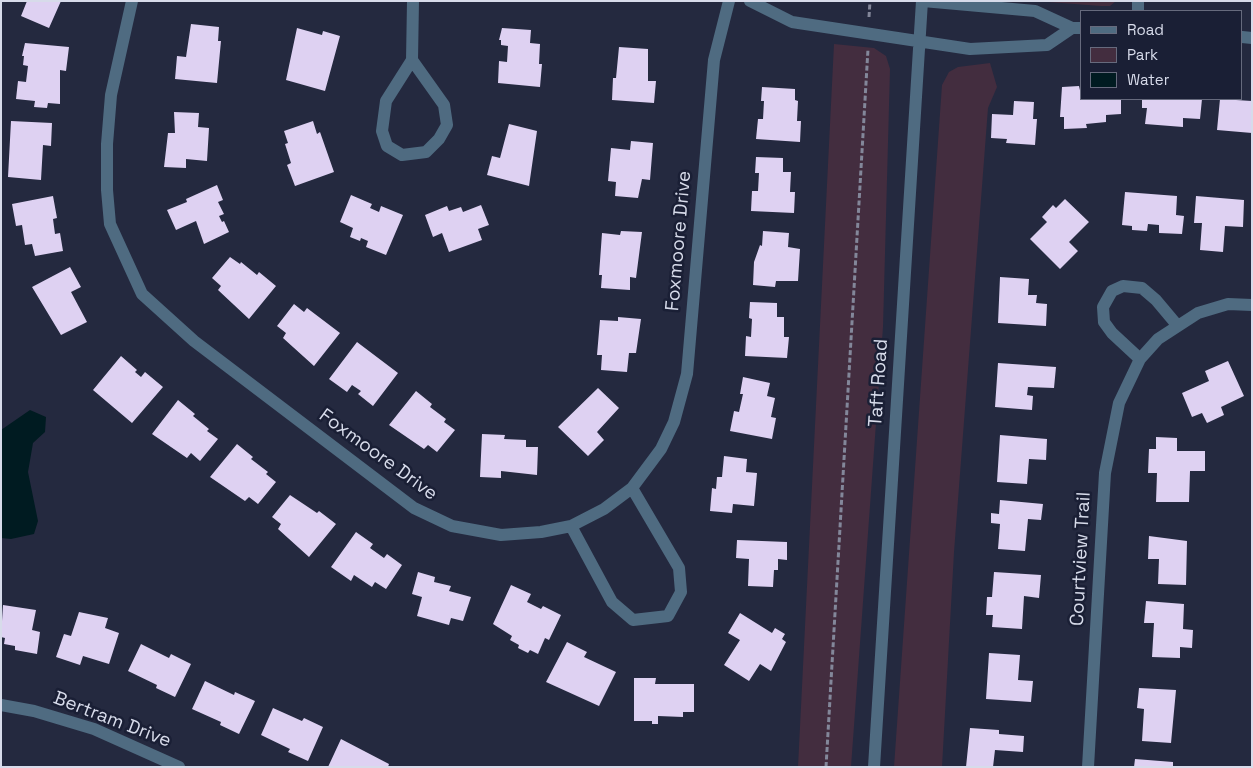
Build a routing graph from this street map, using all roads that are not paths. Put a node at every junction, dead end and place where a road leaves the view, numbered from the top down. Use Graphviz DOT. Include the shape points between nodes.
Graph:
graph roads {
  1 [pos="132,1"];
  2 [pos="413,1"];
  3 [pos="729,1"];
  4 [pos="750,1"];
  5 [pos="922,1"];
  6 [pos="1077,28"];
  7 [pos="920,41"];
  8 [pos="412,60"];
  9 [pos="1252,305"];
  10 [pos="1177,325"];
  11 [pos="1140,359"];
  12 [pos="632,488"];
  13 [pos="572,526"];
  14 [pos="1,705"];
  15 [pos="179,767"];
  16 [pos="874,767"];
  17 [pos="1088,767"];
  1 -- 13 [label="street, Foxmoore Drive" via="111,96 106,190 110,224 142,294 194,341 414,508 452,526 501,534"];
  2 -- 8 [label="street"];
  3 -- 12 [label="street, Foxmoore Drive" via="714,60 687,374 674,422 661,450"];
  4 -- 7 [label="street" via="792,22"];
  5 -- 6 [label="street" via="1035,11"];
  5 -- 7 [label="street, Taft Road"];
  6 -- 7 [label="street" via="1047,45 997,50"];
  7 -- 16 [label="street, Taft Road"];
  8 -- 8 [label="street" via="386,101 382,131 387,146 402,155 426,152 448,125 444,105"];
  9 -- 10 [label="street, Courtview Trail" via="1228,304 1198,313"];
  10 -- 11 [label="street, Courtview Trail" via="1158,339"];
  10 -- 11 [label="street" via="1142,288 1124,286 1112,291 1103,307 1104,322"];
  11 -- 17 [label="street, Courtview Trail" via="1119,403 1105,473"];
  12 -- 13 [label="street, Foxmoore Drive" via="604,509"];
  12 -- 13 [label="street" via="679,568 681,592 668,616 633,620 612,602"];
  14 -- 15 [label="street, Bertram Drive" via="86,727"];
}
